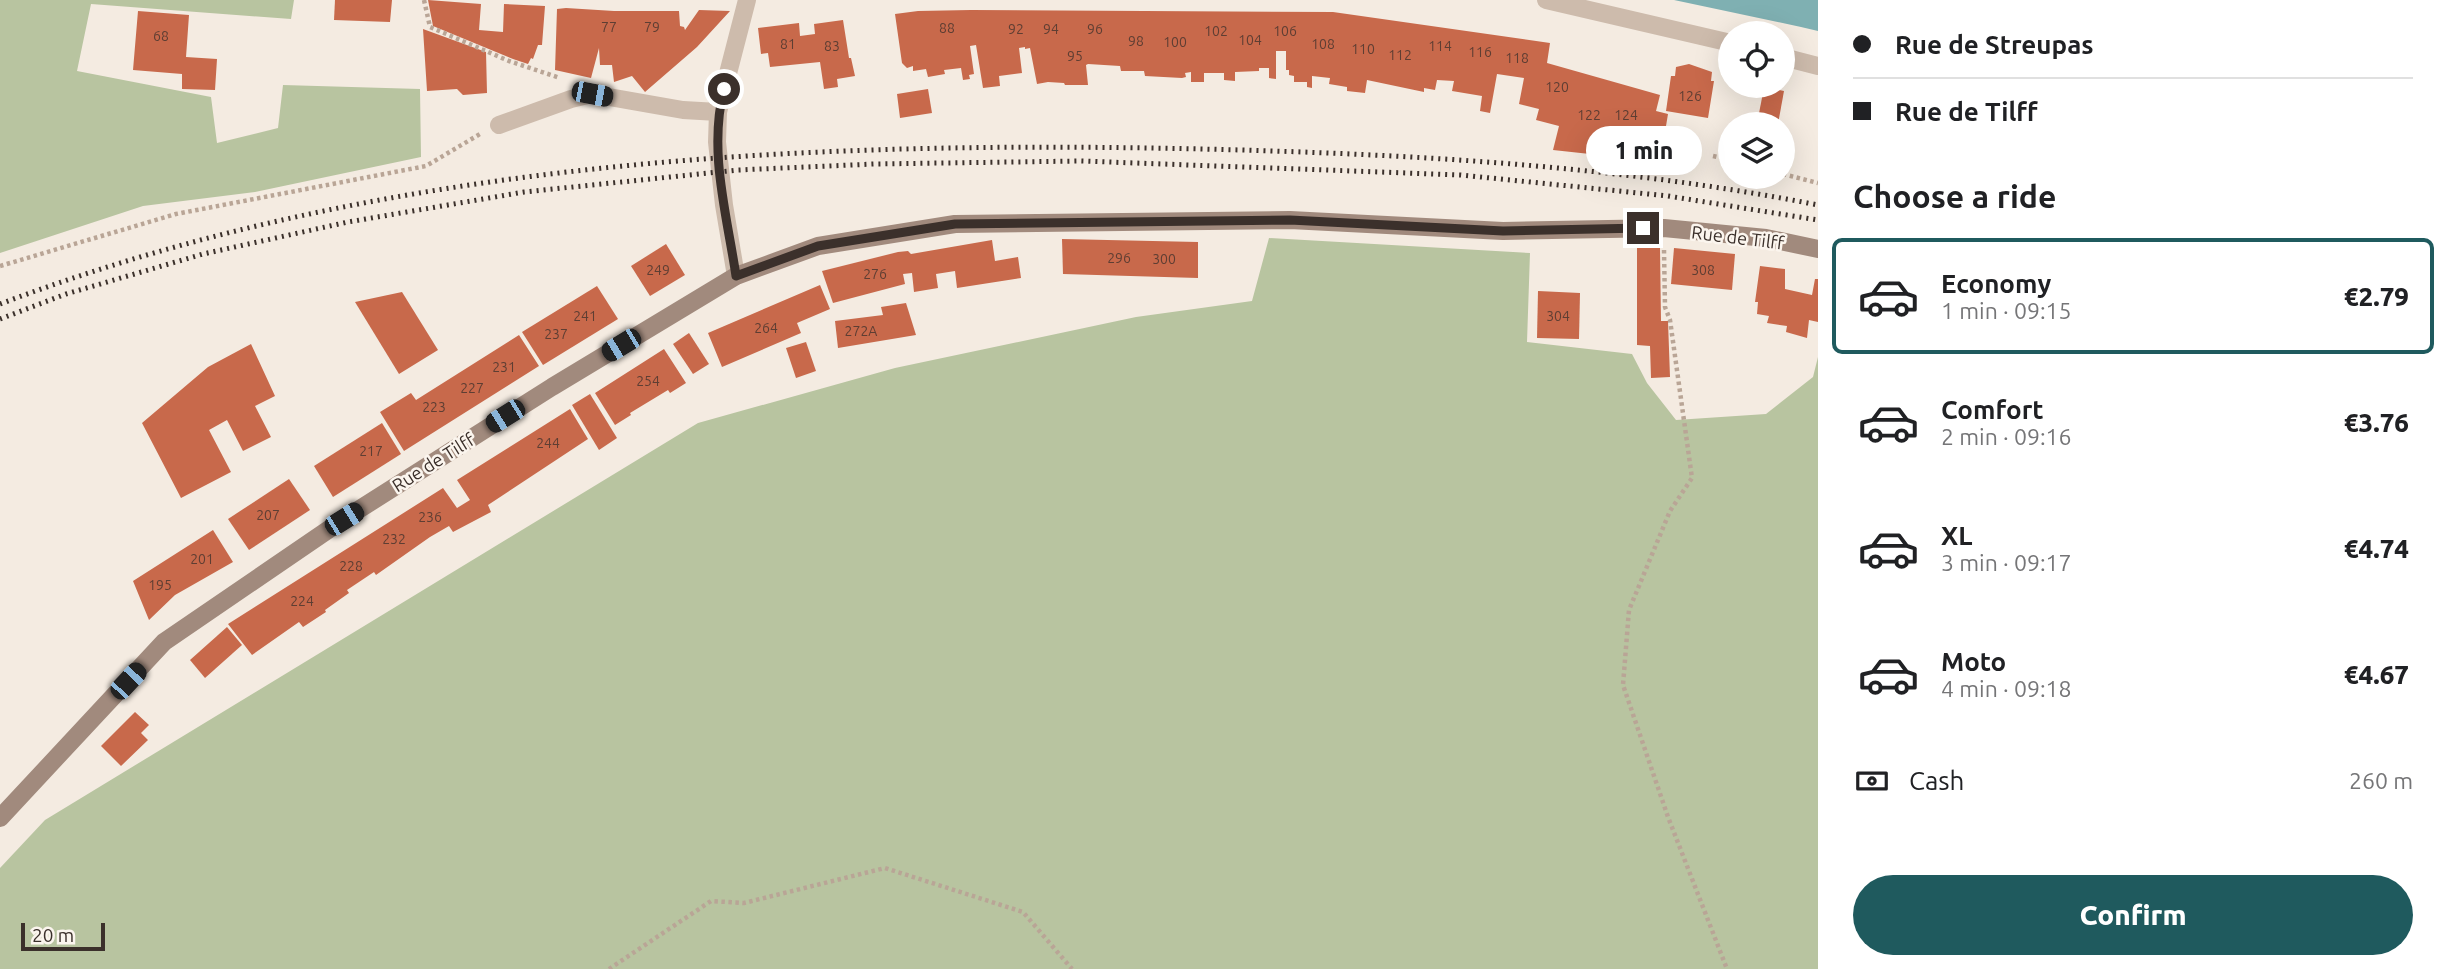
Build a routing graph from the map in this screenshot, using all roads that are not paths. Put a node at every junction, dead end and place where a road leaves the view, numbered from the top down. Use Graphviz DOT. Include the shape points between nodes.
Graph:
graph roads {
  1 [pos="747,0"];
  2 [pos="1546,0"];
  3 [pos="1718,40"];
  4 [pos="1795,60"];
  5 [pos="1818,66"];
  6 [pos="718,112"];
  7 [pos="499,125"];
  8 [pos="1818,250"];
  9 [pos="736,276"];
  10 [pos="0,818"];
  1 -- 6 [label="street"];
  2 -- 3 [label="street"];
  4 -- 5 [label="street"];
  6 -- 7 [label="street" via="592,94"];
  6 -- 9 [label="street" via="717,142"];
  8 -- 9 [label="main road, Rue de Tilff" via="1766,237 1664,228 1503,231 1290,220 955,224 818,246"];
  9 -- 10 [label="main road, Rue de Tilff" via="344,519 164,642"];
}
